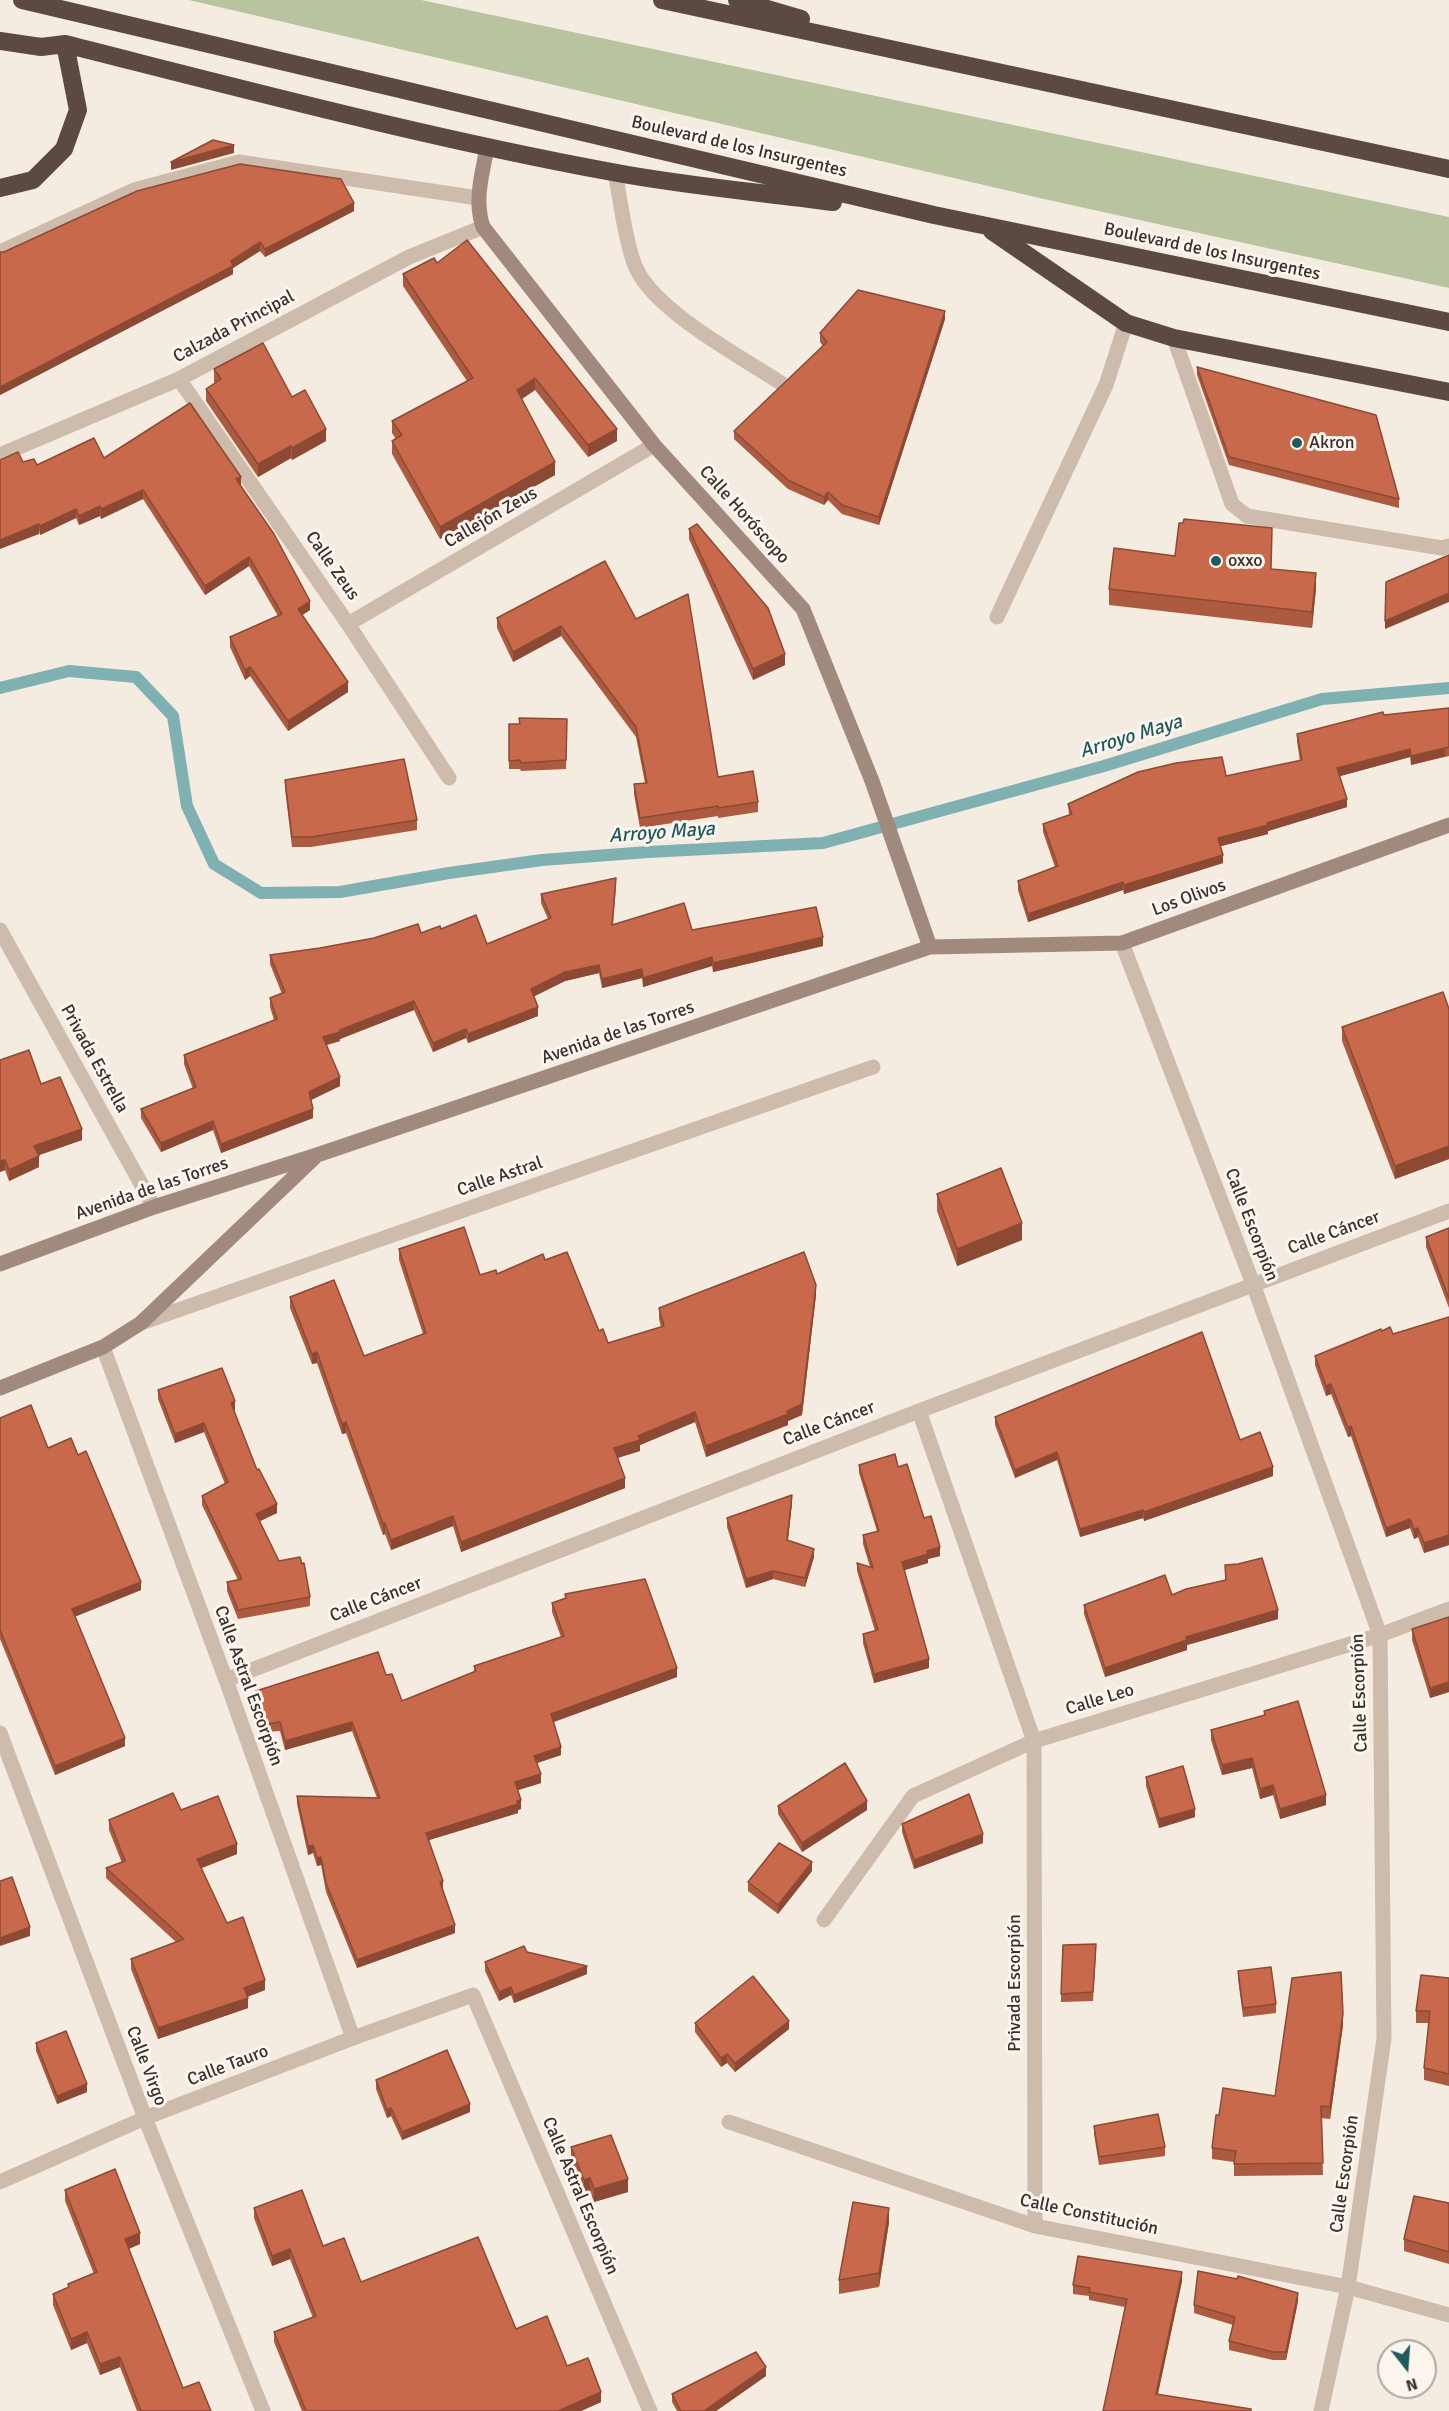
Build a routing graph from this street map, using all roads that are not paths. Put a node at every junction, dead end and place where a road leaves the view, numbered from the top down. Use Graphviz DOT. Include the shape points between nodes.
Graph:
graph roads {
  1 [pos="22,0"];
  2 [pos="662,0"];
  3 [pos="737,0"];
  4 [pos="0,41"];
  5 [pos="65,44"];
  6 [pos="944,61"];
  7 [pos="487,148"];
  8 [pos="1449,169"];
  9 [pos="615,173"];
  10 [pos="0,188"];
  11 [pos="478,198"];
  12 [pos="934,215"];
  13 [pos="483,227"];
  14 [pos="986,227"];
  15 [pos="0,252"];
  16 [pos="1449,322"];
  17 [pos="1126,323"];
  18 [pos="1174,338"];
  19 [pos="179,379"];
  20 [pos="781,383"];
  21 [pos="1449,392"];
  22 [pos="654,445"];
  23 [pos="0,455"];
  24 [pos="1449,546"];
  25 [pos="997,617"];
  26 [pos="348,624"];
  27 [pos="449,778"];
  28 [pos="1449,825"];
  29 [pos="0,930"];
  30 [pos="1122,943"];
  31 [pos="930,947"];
  32 [pos="873,1067"];
  33 [pos="317,1155"];
  34 [pos="154,1207"];
  35 [pos="1449,1211"];
  36 [pos="0,1264"];
  37 [pos="1253,1284"];
  38 [pos="141,1323"];
  39 [pos="103,1347"];
  40 [pos="0,1388"];
  41 [pos="919,1411"];
  42 [pos="1449,1609"];
  43 [pos="1380,1635"];
  44 [pos="226,1680"];
  45 [pos="0,1733"];
  46 [pos="1034,1741"];
  47 [pos="824,1920"];
  48 [pos="473,1995"];
  49 [pos="353,2038"];
  50 [pos="145,2118"];
  51 [pos="729,2122"];
  52 [pos="0,2182"];
  53 [pos="1035,2226"];
  54 [pos="1348,2288"];
  55 [pos="1449,2316"];
  56 [pos="263,2411"];
  57 [pos="650,2411"];
  58 [pos="1321,2411"];
  1 -- 12 [label="highway, Boulevard de los Insurgentes"];
  2 -- 6 [label="highway"];
  3 -- 6 [label="highway"];
  4 -- 5 [label="highway" via="41,47"];
  5 -- 7 [label="highway"];
  5 -- 10 [label="highway" via="78,110 64,150 33,180"];
  6 -- 8 [label="highway"];
  7 -- 9 [label="highway"];
  7 -- 11 [label="street, Calle Horóscopo"];
  9 -- 12 [label="highway"];
  9 -- 20 [label="street" via="634,264 651,291 668,309"];
  11 -- 13 [label="street, Calle Horóscopo"];
  11 -- 15 [label="street" via="239,162 134,190"];
  12 -- 14 [label="highway, Boulevard de los Insurgentes"];
  13 -- 19 [label="street, Calzada Principal" via="409,257"];
  13 -- 22 [label="street, Calle Horóscopo"];
  14 -- 16 [label="highway, Boulevard de los Insurgentes"];
  14 -- 17 [label="highway"];
  17 -- 18 [label="highway"];
  17 -- 25 [label="street" via="1106,385"];
  18 -- 21 [label="highway"];
  18 -- 24 [label="street" via="1232,504 1247,516 1442,548"];
  19 -- 23 [label="street, Calzada Principal"];
  19 -- 26 [label="street, Calle Zeus"];
  22 -- 26 [label="street, Callejón Zeus"];
  22 -- 31 [label="street, Calle Horóscopo" via="803,609 872,781"];
  26 -- 27 [label="street, Calle Zeus"];
  28 -- 30 [label="street, Los Olivos"];
  29 -- 34 [label="street, Privada Estrella"];
  30 -- 31 [label="street, Los Olivos"];
  30 -- 37 [label="street, Calle Escorpión"];
  31 -- 33 [label="street, Avenida de las Torres"];
  32 -- 38 [label="street, Calle Astral"];
  33 -- 34 [label="street, Avenida de las Torres"];
  33 -- 38 [label="street, Avenida de las Torres"];
  34 -- 36 [label="street, Avenida de las Torres"];
  35 -- 37 [label="street, Calle Cáncer"];
  37 -- 41 [label="street, Calle Cáncer"];
  37 -- 43 [label="street, Calle Escorpión"];
  38 -- 39 [label="street, Avenida de las Torres"];
  39 -- 40 [label="street, Avenida de las Torres"];
  39 -- 44 [label="street, Calle Astral Escorpión"];
  41 -- 44 [label="street, Calle Cáncer"];
  41 -- 46 [label="street"];
  42 -- 43 [label="street, Calle Leo"];
  43 -- 46 [label="street, Calle Leo"];
  43 -- 54 [label="street, Calle Escorpión" via="1384,2039"];
  44 -- 49 [label="street, Calle Astral Escorpión"];
  45 -- 50 [label="street, Calle Virgo"];
  46 -- 47 [label="street, Calle Leo" via="913,1796"];
  46 -- 53 [label="street, Privada Escorpión"];
  48 -- 49 [label="street, Calle Tauro"];
  48 -- 57 [label="street, Calle Astral Escorpión"];
  49 -- 50 [label="street, Calle Tauro"];
  50 -- 52 [label="street, Calle Tauro"];
  50 -- 56 [label="street, Calle Virgo"];
  51 -- 53 [label="street, Calle Constitución"];
  53 -- 54 [label="street, Calle Constitución"];
  54 -- 55 [label="street, Calle Constitución"];
  54 -- 58 [label="street, Calle Escorpión"];
}
